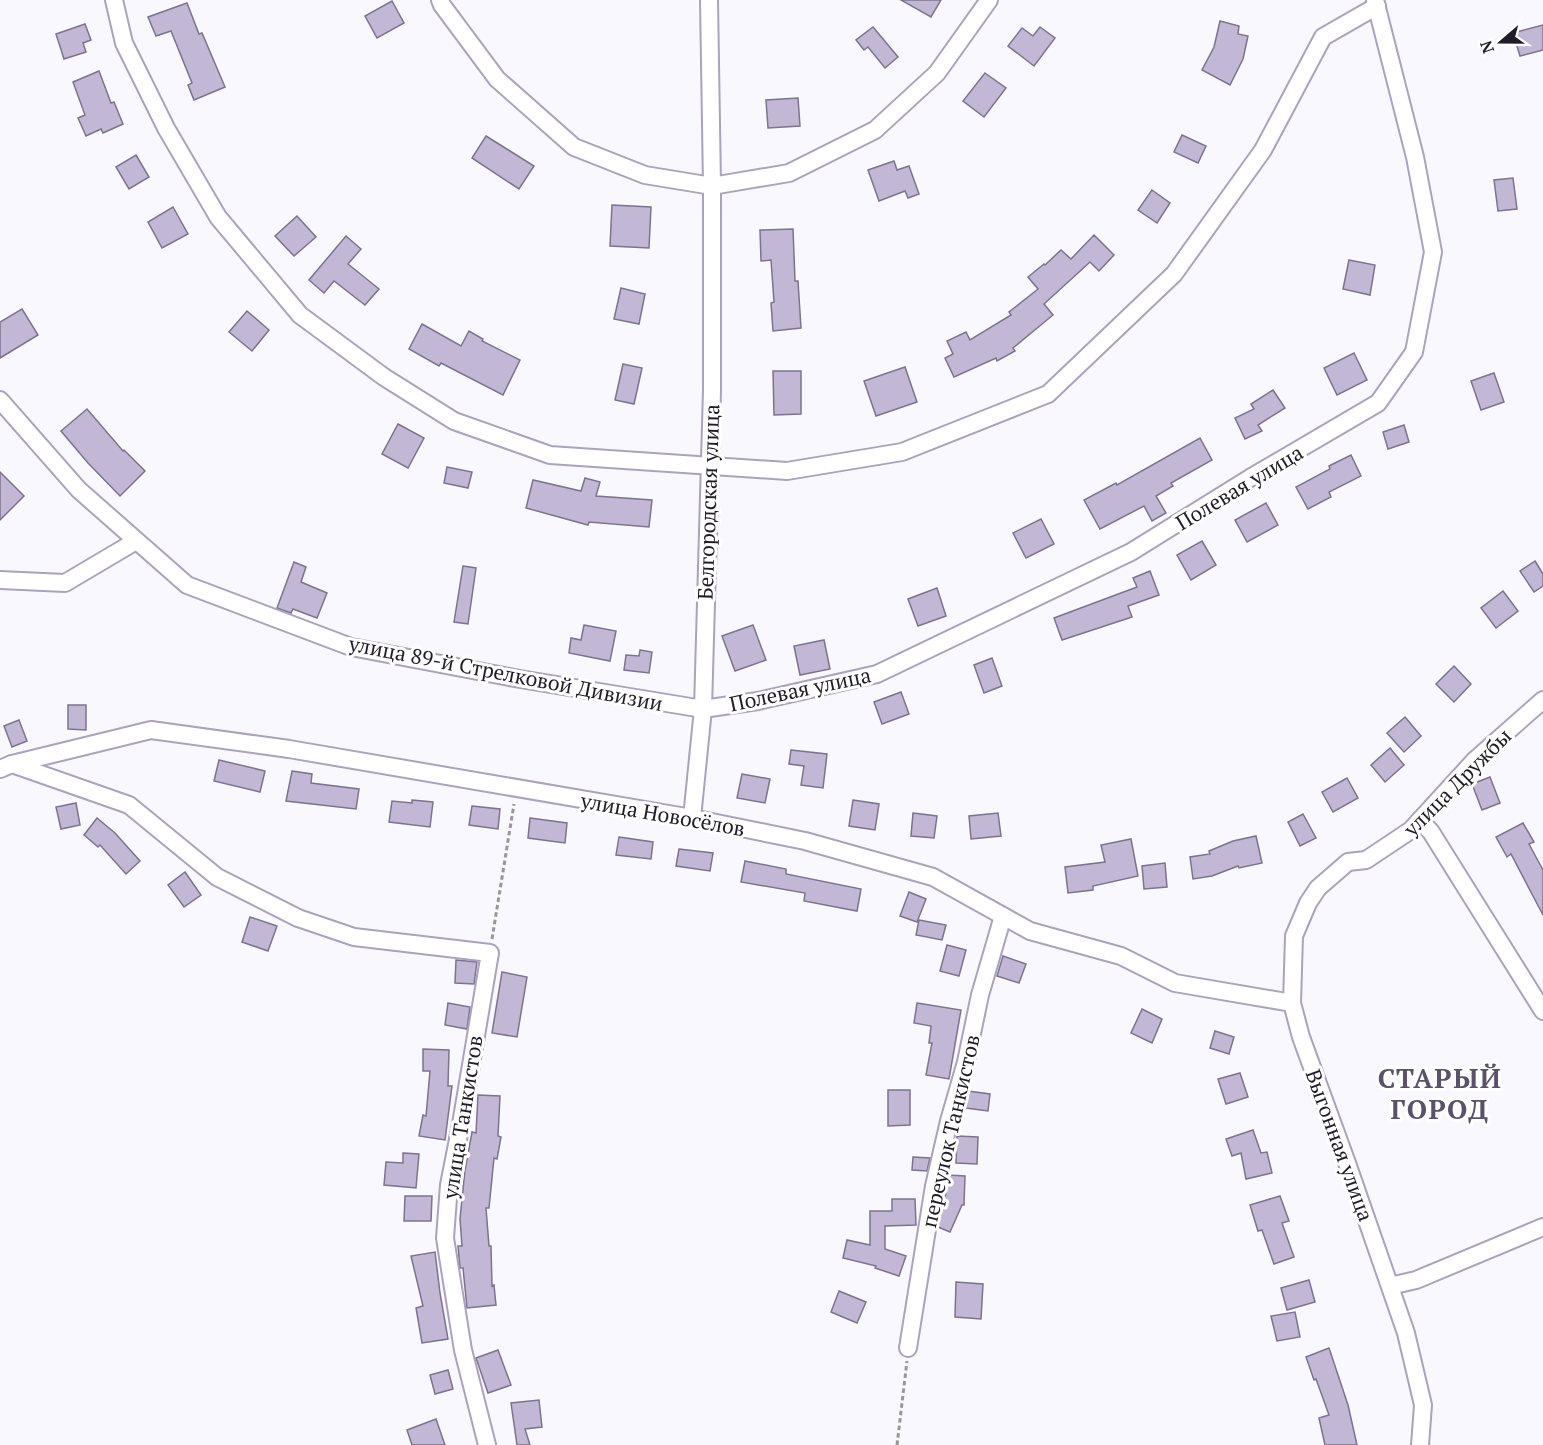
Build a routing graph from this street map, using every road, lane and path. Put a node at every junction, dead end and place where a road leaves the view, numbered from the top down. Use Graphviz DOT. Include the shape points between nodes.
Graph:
graph roads {
  1 [pos="114,0"];
  2 [pos="440,0"];
  3 [pos="709,0"];
  4 [pos="989,0"];
  5 [pos="1376,3"];
  6 [pos="712,186"];
  7 [pos="0,400"];
  8 [pos="710,467"];
  9 [pos="136,541"];
  10 [pos="0,580"];
  11 [pos="1543,700"];
  12 [pos="703,709"];
  13 [pos="6,767"];
  14 [pos="516,788"];
  15 [pos="692,818"];
  16 [pos="1420,820"];
  17 [pos="1003,916"];
  18 [pos="490,953"];
  19 [pos="1292,1003"];
  20 [pos="1543,1011"];
  21 [pos="1543,1227"];
  22 [pos="1390,1286"];
  23 [pos="909,1348"];
  24 [pos="487,1445"];
  25 [pos="897,1445"];
  26 [pos="1420,1445"];
  1 -- 8 [label="street" via="123,43 212,207 300,315 384,377 454,421 550,455"];
  2 -- 6 [label="street" via="497,79 574,147 645,175"];
  3 -- 6 [label="street, Белгородская улица"];
  4 -- 6 [label="street" via="937,73 875,130 789,173"];
  5 -- 8 [label="street" via="1323,37 1263,150 1174,274 1048,394 902,452 787,471"];
  5 -- 12 [label="street, Полевая улица" via="1415,157 1433,252 1414,352 1378,403 1131,552 877,674 758,701"];
  6 -- 8 [label="street, Белгородская улица"];
  7 -- 9 [label="street, улица 89-й Стрелковой Дивизии" via="79,490"];
  8 -- 12 [label="street, Белгородская улица"];
  9 -- 10 [label="street" via="65,583"];
  9 -- 12 [label="street, улица 89-й Стрелковой Дивизии" via="186,585 351,647"];
  11 -- 16 [label="street, улица Дружбы" via="1475,760"];
  12 -- 15 [label="street, Белгородская улица"];
  13 -- 14 [label="street, улица Новосёлов" via="151,730"];
  13 -- 18 [label="street" via="129,806 217,878 298,918 354,937"];
  14 -- 15 [label="street, улица Новосёлов"];
  14 -- 18 [label="path"];
  15 -- 17 [label="street, улица Новосёлов" via="805,841 933,877"];
  16 -- 19 [label="street, улица Дружбы" via="1401,838 1366,860 1348,862 1318,888 1294,936"];
  16 -- 20 [label="street"];
  17 -- 19 [label="street, улица Новосёлов" via="1030,931 1121,956 1175,983"];
  17 -- 23 [label="street, переулок Танкистов" via="934,1186"];
  18 -- 24 [label="street, улица Танкистов" via="449,1185 445,1238 462,1350"];
  19 -- 22 [label="street, Выгонная улица"];
  21 -- 22 [label="street" via="1416,1280"];
  22 -- 26 [label="street, Выгонная улица" via="1423,1405"];
  23 -- 25 [label="path"];
}
